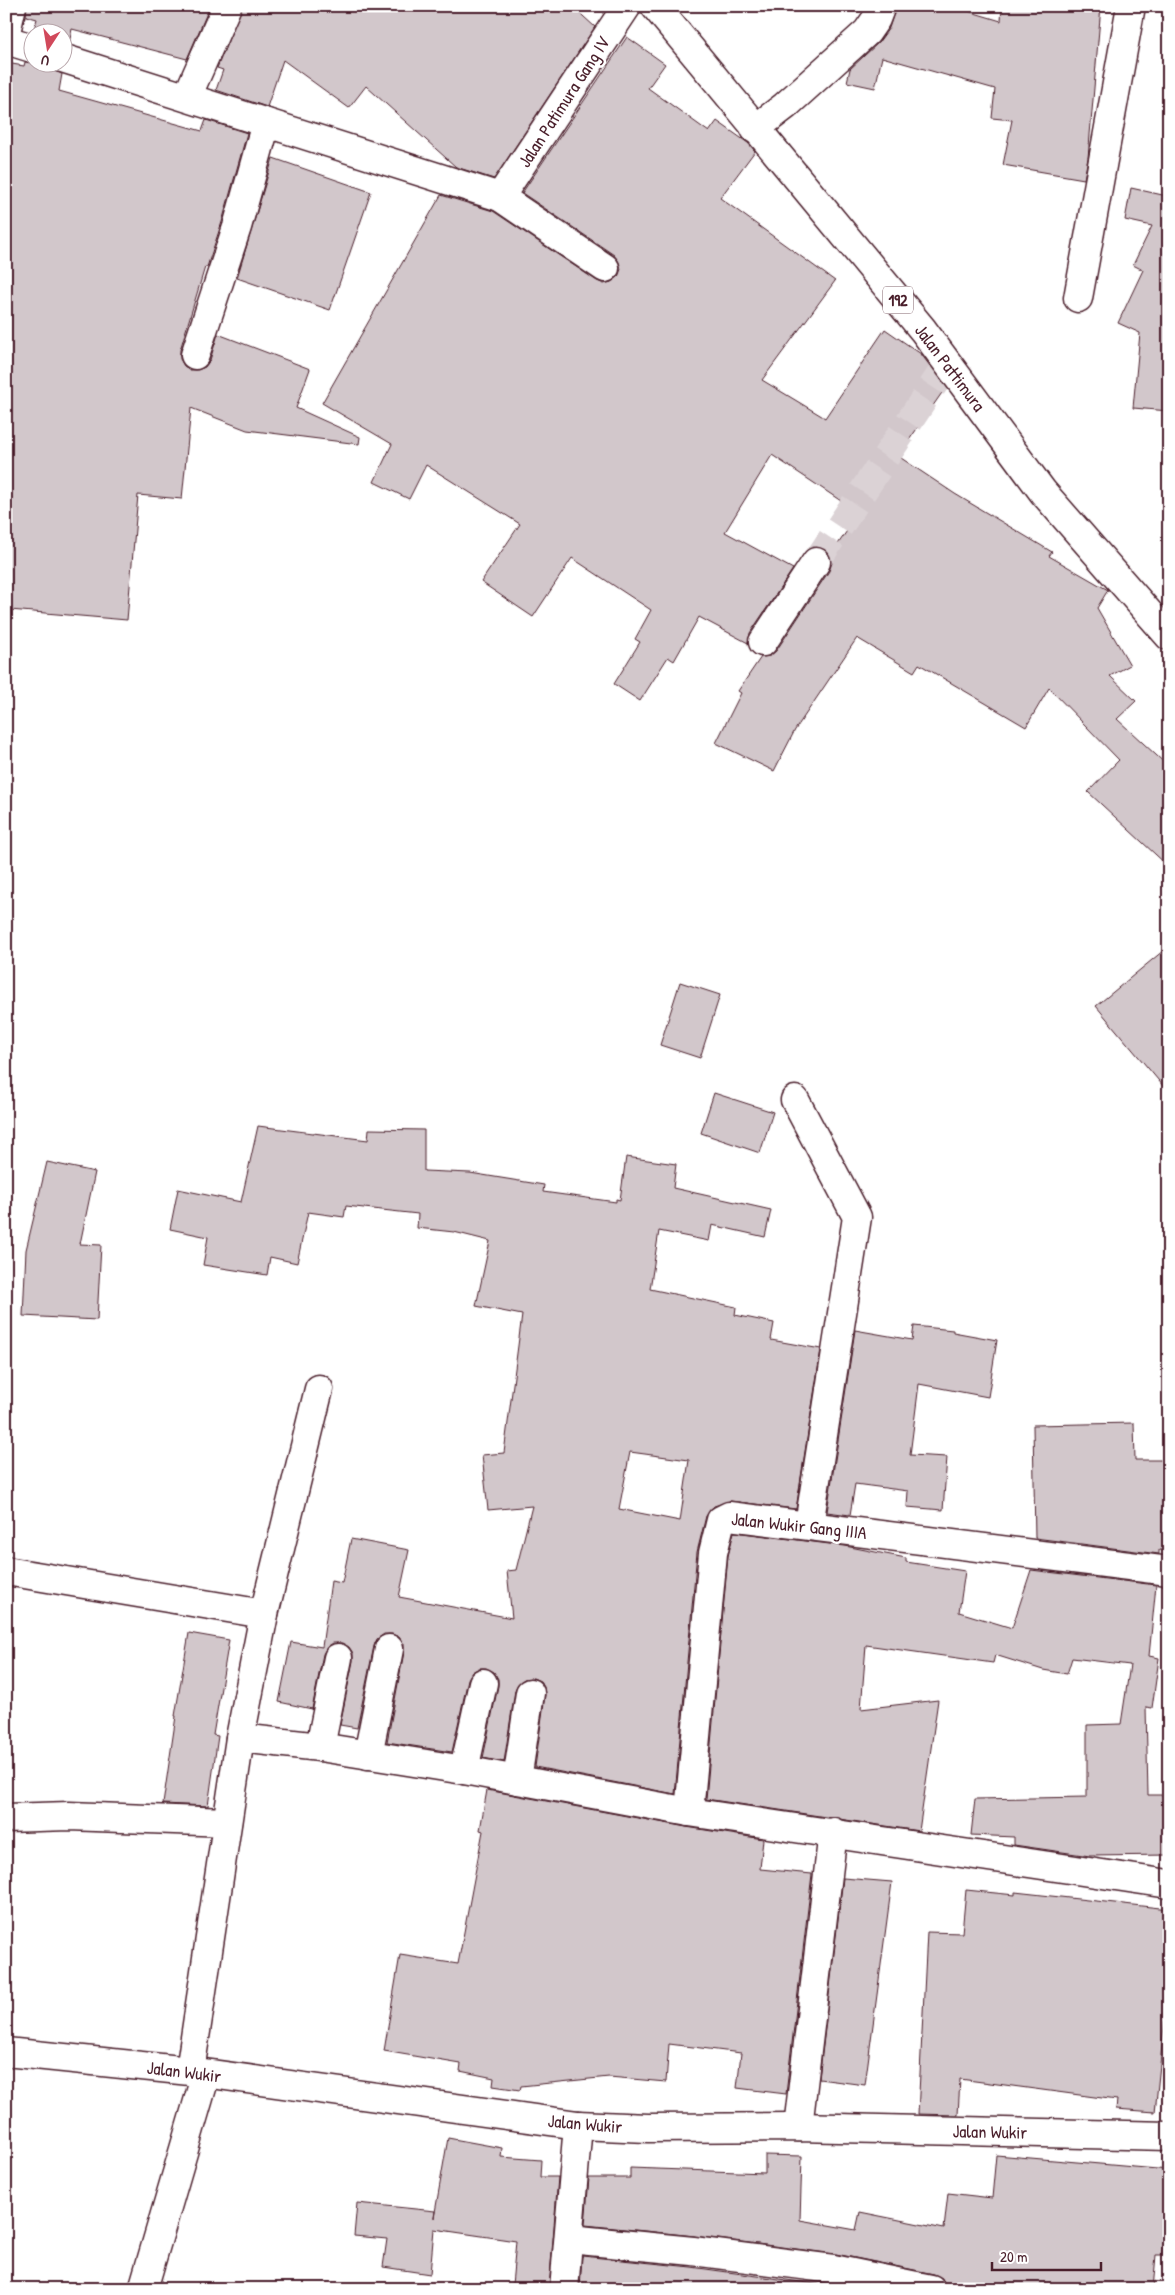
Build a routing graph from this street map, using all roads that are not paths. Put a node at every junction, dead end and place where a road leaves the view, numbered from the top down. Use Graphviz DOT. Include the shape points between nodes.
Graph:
graph roads {
  1 [pos="12,6"];
  2 [pos="227,6"];
  3 [pos="627,6"];
  4 [pos="655,6"];
  5 [pos="881,6"];
  6 [pos="1131,6"];
  7 [pos="6,32"];
  8 [pos="6,40"];
  9 [pos="22,45"];
  10 [pos="72,61"];
  11 [pos="187,97"];
  12 [pos="266,123"];
  13 [pos="755,129"];
  14 [pos="500,197"];
  15 [pos="605,268"];
  16 [pos="1078,298"];
  17 [pos="195,355"];
  18 [pos="816,562"];
  19 [pos="1136,597"];
  20 [pos="1169,603"];
  21 [pos="1169,636"];
  22 [pos="763,642"];
  23 [pos="795,1100"];
  24 [pos="319,1389"];
  25 [pos="809,1525"];
  26 [pos="6,1571"];
  27 [pos="1169,1571"];
  28 [pos="264,1614"];
  29 [pos="389,1650"];
  30 [pos="338,1658"];
  31 [pos="483,1683"];
  32 [pos="530,1693"];
  33 [pos="240,1738"];
  34 [pos="320,1747"];
  35 [pos="368,1755"];
  36 [pos="464,1770"];
  37 [pos="517,1780"];
  38 [pos="689,1812"];
  39 [pos="6,1818"];
  40 [pos="227,1822"];
  41 [pos="833,1832"];
  42 [pos="1169,1884"];
  43 [pos="6,2052"];
  44 [pos="198,2073"];
  45 [pos="578,2125"];
  46 [pos="798,2127"];
  47 [pos="1169,2136"];
  48 [pos="569,2239"];
  49 [pos="143,2289"];
  50 [pos="564,2289"];
  51 [pos="931,2289"];
  1 -- 7 [label="street"];
  2 -- 11 [label="street"];
  3 -- 14 [label="street, Jalan Patimura Gang IV"];
  4 -- 13 [label="street, Jalan Pattimura / 192"];
  5 -- 13 [label="street" via="868,32"];
  6 -- 16 [label="street"];
  8 -- 9 [label="street"];
  10 -- 11 [label="street"];
  11 -- 12 [label="street"];
  12 -- 14 [label="street"];
  12 -- 17 [label="street" via="237,228"];
  13 -- 19 [label="street, Jalan Pattimura / 192" via="917,323 1043,492"];
  14 -- 15 [label="street"];
  18 -- 22 [label="street"];
  19 -- 20 [label="street"];
  19 -- 21 [label="street, Jalan Pattimura / 192"];
  23 -- 25 [label="street" via="856,1217"];
  24 -- 28 [label="street"];
  25 -- 27 [label="street, Jalan Wukir Gang IIIA"];
  25 -- 38 [label="street, Jalan Wukir Gang IIIA" via="729,1516 721,1520 713,1553"];
  26 -- 28 [label="street"];
  28 -- 33 [label="street"];
  29 -- 35 [label="street"];
  30 -- 34 [label="street"];
  31 -- 36 [label="street"];
  32 -- 37 [label="street"];
  33 -- 34 [label="street"];
  33 -- 40 [label="street"];
  34 -- 35 [label="street"];
  35 -- 36 [label="street"];
  36 -- 37 [label="street"];
  37 -- 38 [label="street"];
  38 -- 41 [label="street"];
  39 -- 40 [label="street" via="69,1816"];
  40 -- 44 [label="street"];
  41 -- 42 [label="street"];
  41 -- 46 [label="street"];
  43 -- 44 [label="street, Jalan Wukir"];
  44 -- 45 [label="street, Jalan Wukir"];
  44 -- 49 [label="street"];
  45 -- 46 [label="street, Jalan Wukir"];
  45 -- 48 [label="street"];
  46 -- 47 [label="street, Jalan Wukir"];
  48 -- 50 [label="street"];
  48 -- 51 [label="street" via="693,2250 833,2269"];
}
